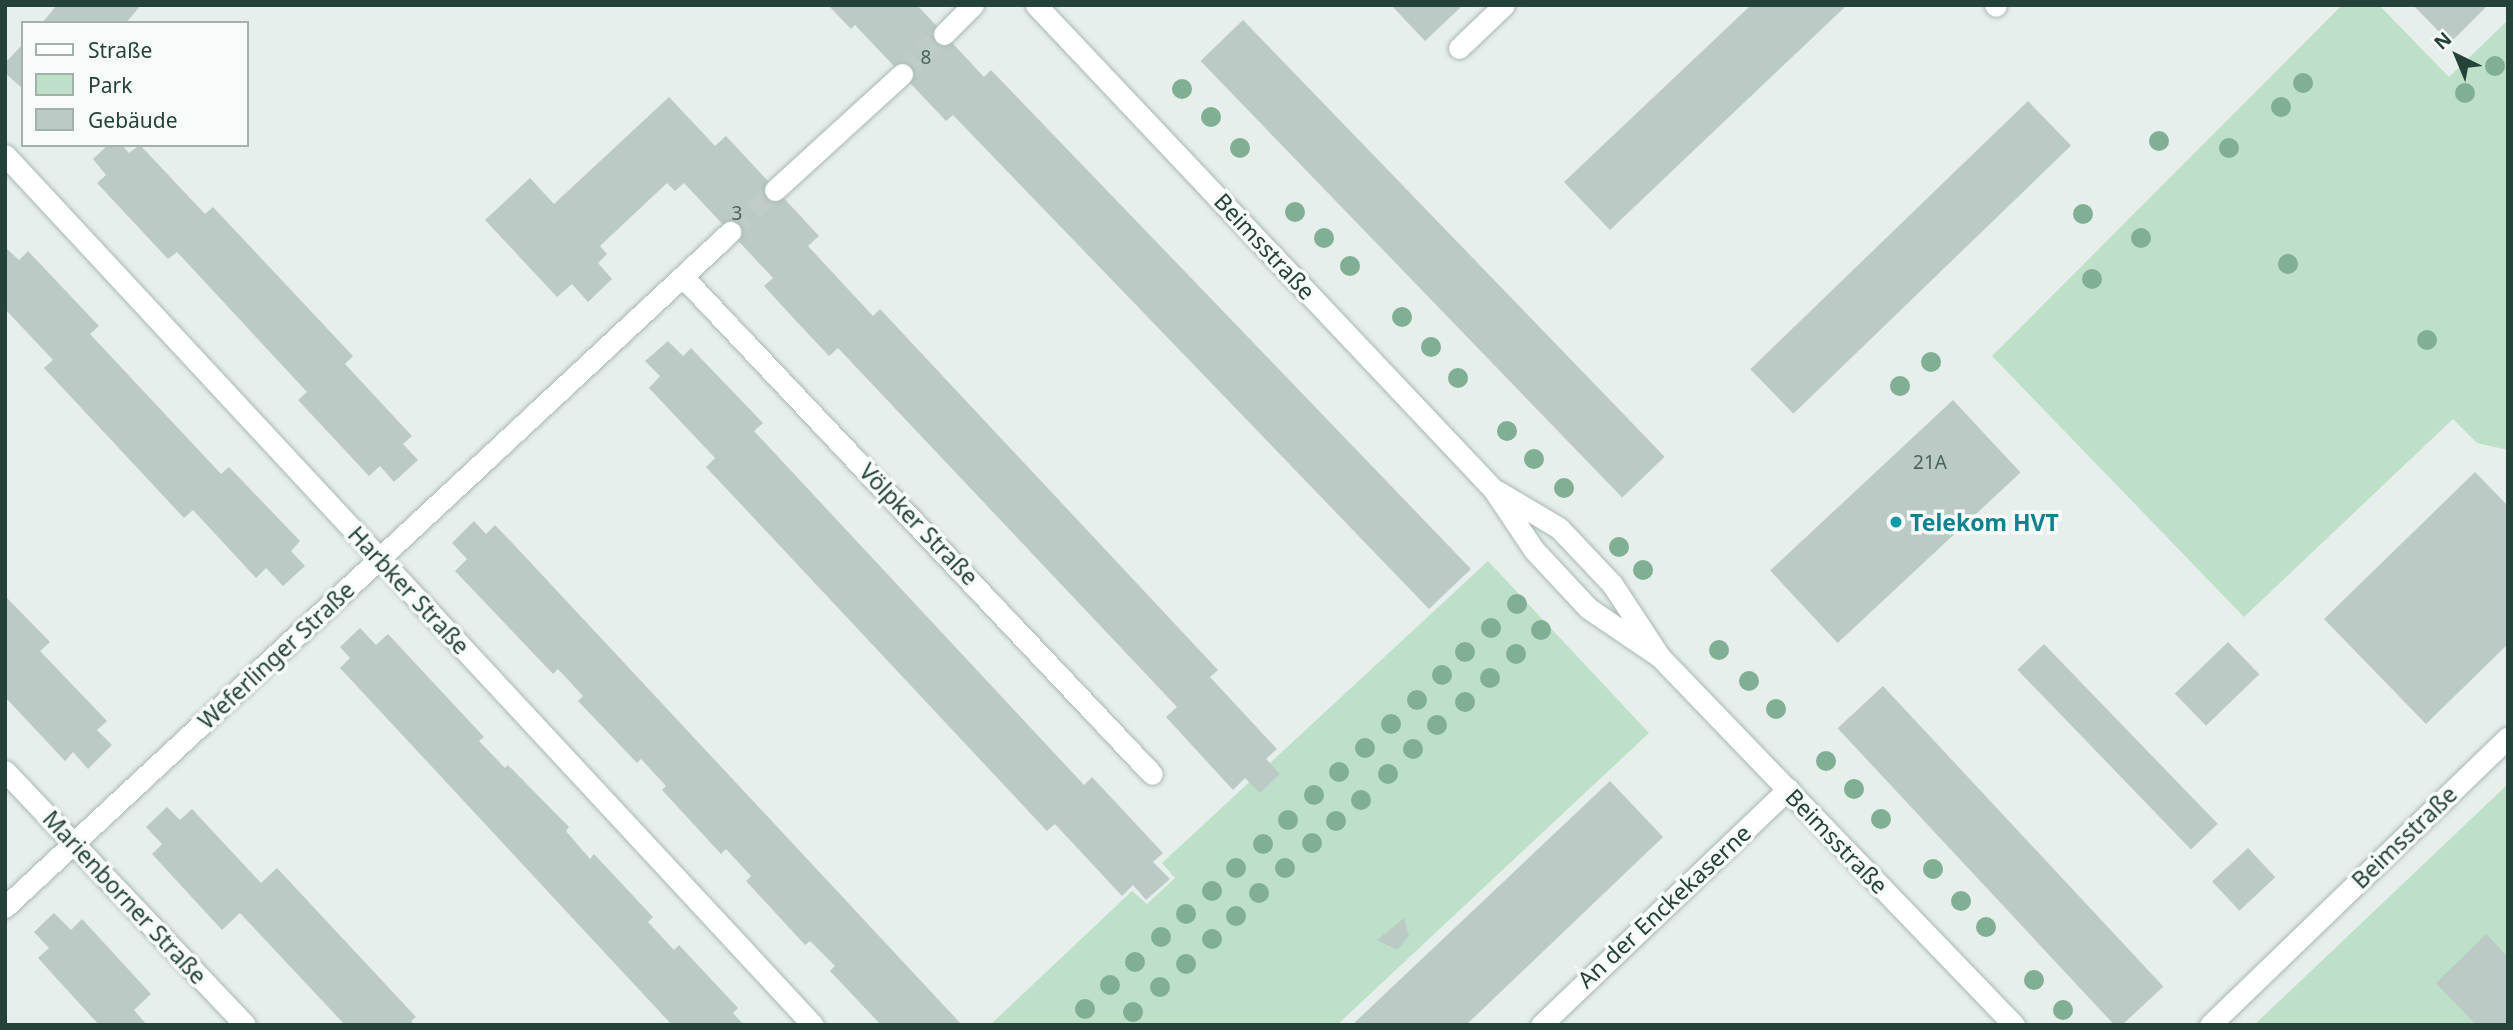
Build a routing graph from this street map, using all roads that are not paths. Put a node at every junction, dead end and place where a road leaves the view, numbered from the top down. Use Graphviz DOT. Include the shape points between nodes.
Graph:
graph roads {
  1 [pos="973,5"];
  2 [pos="1035,5"];
  3 [pos="1504,5"];
  4 [pos="944,34"];
  5 [pos="1459,48"];
  6 [pos="902,74"];
  7 [pos="5,155"];
  8 [pos="775,190"];
  9 [pos="730,232"];
  10 [pos="683,277"];
  11 [pos="1493,489"];
  12 [pos="380,558"];
  13 [pos="1660,657"];
  14 [pos="2508,737"];
  15 [pos="5,771"];
  16 [pos="1152,774"];
  17 [pos="1788,789"];
  18 [pos="74,843"];
  19 [pos="5,907"];
  20 [pos="245,1025"];
  21 [pos="813,1025"];
  22 [pos="1541,1025"];
  23 [pos="2014,1025"];
  24 [pos="2210,1025"];
  1 -- 4 [label="street"];
  2 -- 11 [label="street, Beimsstraße"];
  3 -- 5 [label="street"];
  6 -- 8 [label="street"];
  7 -- 12 [label="street, Harbker Straße"];
  9 -- 10 [label="street, Weferlinger Straße"];
  10 -- 12 [label="street, Weferlinger Straße"];
  10 -- 16 [label="street, Völpker Straße"];
  11 -- 13 [label="street, Beimsstraße" via="1534,550 1588,608"];
  11 -- 13 [label="street, Beimsstraße" via="1559,528 1612,584"];
  12 -- 18 [label="street, Weferlinger Straße"];
  12 -- 21 [label="street, Harbker Straße"];
  13 -- 17 [label="street, Beimsstraße"];
  14 -- 24 [label="street, Beimsstraße"];
  15 -- 18 [label="street, Marienborner Straße"];
  17 -- 22 [label="street, An der Enckekaserne"];
  17 -- 23 [label="street, Beimsstraße"];
  18 -- 19 [label="street, Weferlinger Straße"];
  18 -- 20 [label="street, Marienborner Straße"];
}
